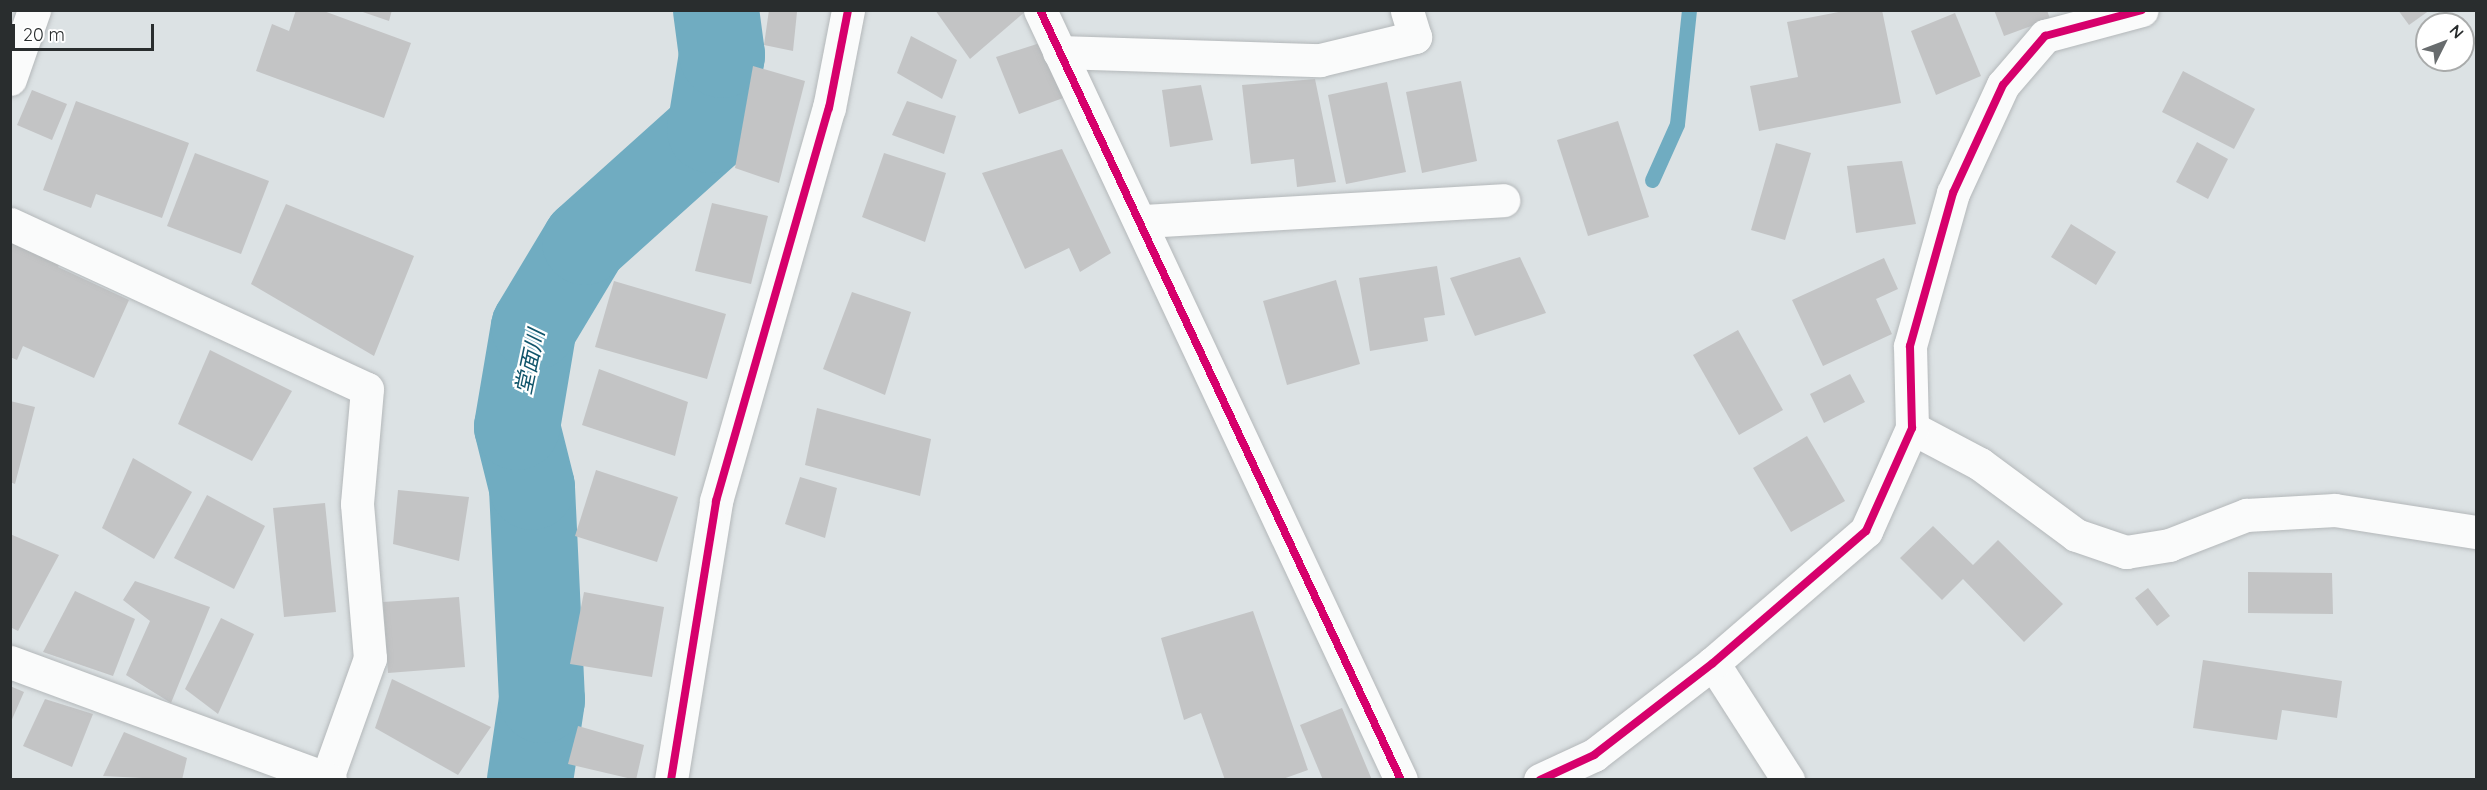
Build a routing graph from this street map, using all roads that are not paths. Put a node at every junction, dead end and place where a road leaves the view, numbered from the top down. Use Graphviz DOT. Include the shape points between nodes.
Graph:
graph roads {
  1 [pos="34,10"];
  2 [pos="848,10"];
  3 [pos="1040,10"];
  4 [pos="1407,10"];
  5 [pos="2142,10"];
  6 [pos="1059,52"];
  7 [pos="10,79"];
  8 [pos="1503,200"];
  9 [pos="1143,221"];
  10 [pos="10,224"];
  11 [pos="1912,428"];
  12 [pos="2476,532"];
  13 [pos="10,662"];
  14 [pos="1713,663"];
  15 [pos="329,779"];
  16 [pos="671,780"];
  17 [pos="1401,780"];
  18 [pos="1540,780"];
  19 [pos="1788,780"];
  1 -- 7 [label="street"];
  2 -- 16 [label="street" via="829,108 716,501"];
  3 -- 6 [label="street"];
  4 -- 6 [label="street" via="1415,37 1320,60"];
  5 -- 11 [label="street" via="2044,36 2003,85 1953,193 1910,346"];
  6 -- 9 [label="street"];
  8 -- 9 [label="street"];
  9 -- 17 [label="street"];
  10 -- 15 [label="street" via="368,389 357,504 370,658"];
  11 -- 12 [label="street" via="1980,464 2076,535 2126,552 2169,545 2246,515 2335,510"];
  11 -- 14 [label="street" via="1866,531"];
  13 -- 15 [label="street"];
  14 -- 18 [label="street" via="1594,755"];
  14 -- 19 [label="street"];
}
